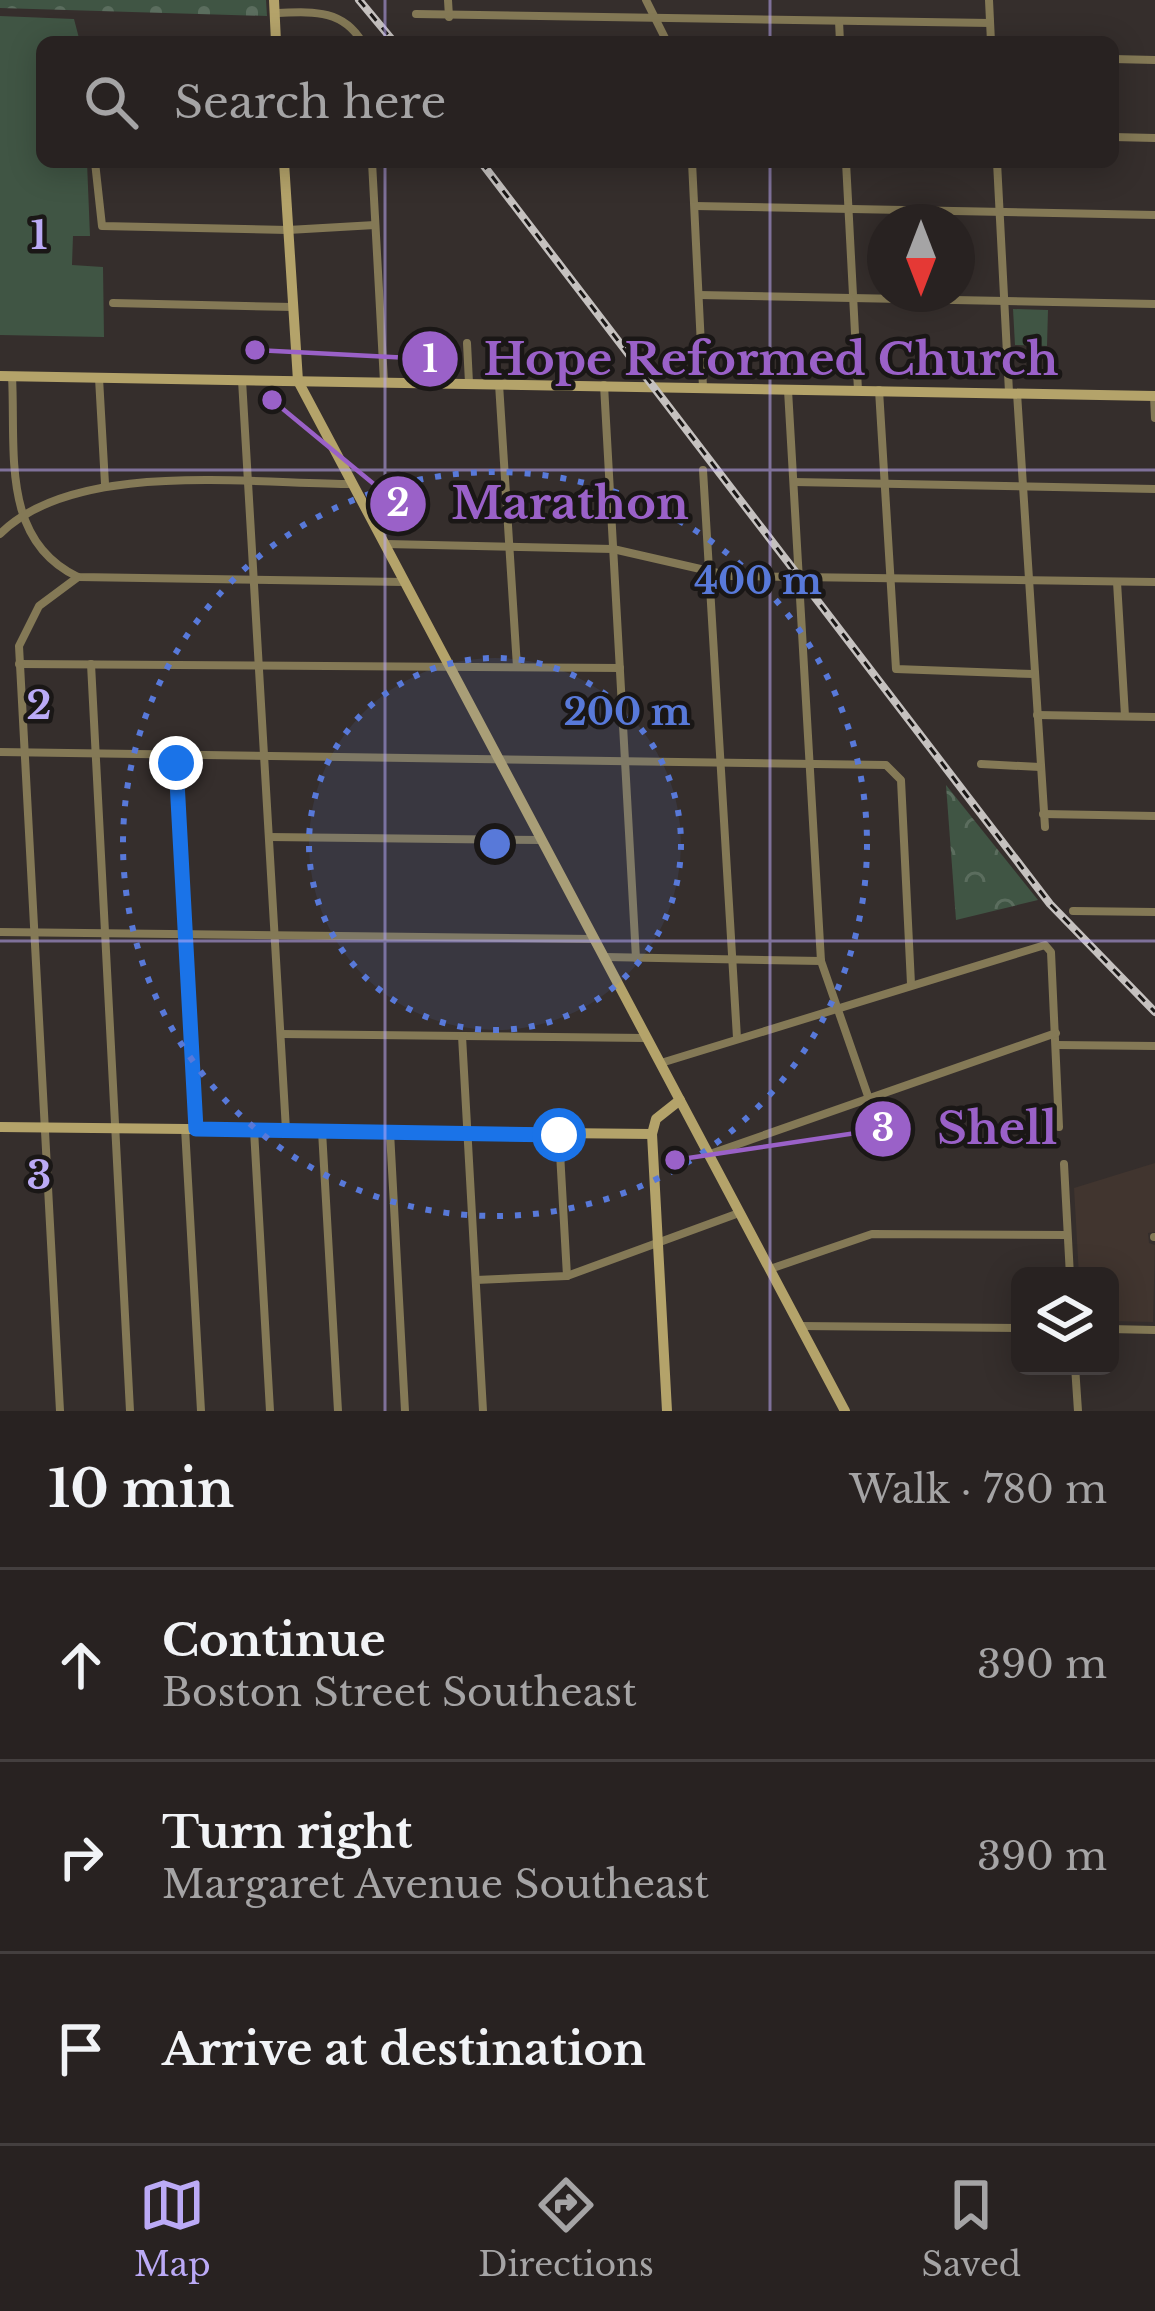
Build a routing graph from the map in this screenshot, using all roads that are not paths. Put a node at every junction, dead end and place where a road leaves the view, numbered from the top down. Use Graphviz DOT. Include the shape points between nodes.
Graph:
graph roads {
  1 [pos="448,0"];
  2 [pos="646,0"];
  3 [pos="989,0"];
  4 [pos="274,7"];
  5 [pos="416,14"];
  6 [pos="449,17"];
  7 [pos="657,18"];
  8 [pos="839,21"];
  9 [pos="990,23"];
  10 [pos="357,36"];
  11 [pos="664,36"];
  12 [pos="840,36"];
  13 [pos="991,36"];
  14 [pos="1119,59"];
  15 [pos="1155,60"];
  16 [pos="1119,137"];
  17 [pos="1155,137"];
  18 [pos="96,168"];
  19 [pos="284,168"];
  20 [pos="372,168"];
  21 [pos="692,168"];
  22 [pos="846,168"];
  23 [pos="997,168"];
  24 [pos="695,206"];
  25 [pos="848,209"];
  26 [pos="1000,212"];
  27 [pos="1155,215"];
  28 [pos="375,225"];
  29 [pos="288,230"];
  30 [pos="699,295"];
  31 [pos="853,299"];
  32 [pos="1004,301"];
  33 [pos="113,303"];
  34 [pos="1155,304"];
  35 [pos="292,307"];
  36 [pos="467,343"];
  37 [pos="6,376"];
  38 [pos="99,378"];
  39 [pos="242,380"];
  40 [pos="298,381"];
  41 [pos="384,382"];
  42 [pos="469,383"];
  43 [pos="499,384"];
  44 [pos="604,385"];
  45 [pos="703,387"];
  46 [pos="788,389"];
  47 [pos="858,390"];
  48 [pos="879,390"];
  49 [pos="1013,392"];
  50 [pos="1154,396"];
  51 [pos="1155,418"];
  52 [pos="704,470"];
  53 [pos="794,482"];
  54 [pos="105,484"];
  55 [pos="248,484"];
  56 [pos="352,484"];
  57 [pos="883,484"];
  58 [pos="1022,486"];
  59 [pos="1155,489"];
  60 [pos="21,515"];
  61 [pos="0,534"];
  62 [pos="386,544"];
  63 [pos="510,547"];
  64 [pos="613,549"];
  65 [pos="710,570"];
  66 [pos="78,577"];
  67 [pos="800,578"];
  68 [pos="889,578"];
  69 [pos="255,581"];
  70 [pos="1028,581"];
  71 [pos="405,582"];
  72 [pos="1117,582"];
  73 [pos="1155,582"];
  74 [pos="20,664"];
  75 [pos="91,664"];
  76 [pos="518,667"];
  77 [pos="260,668"];
  78 [pos="450,668"];
  79 [pos="620,668"];
  80 [pos="1033,674"];
  81 [pos="1037,715"];
  82 [pos="1125,716"];
  83 [pos="1155,717"];
  84 [pos="0,752"];
  85 [pos="24,752"];
  86 [pos="96,752"];
  87 [pos="175,753"];
  88 [pos="266,756"];
  89 [pos="498,758"];
  90 [pos="626,761"];
  91 [pos="721,762"];
  92 [pos="810,764"];
  93 [pos="982,764"];
  94 [pos="1040,767"];
  95 [pos="1042,814"];
  96 [pos="1155,816"];
  97 [pos="1045,827"];
  98 [pos="269,837"];
  99 [pos="542,840"];
  100 [pos="1073,911"];
  101 [pos="1155,912"];
  102 [pos="36,931"];
  103 [pos="0,932"];
  104 [pos="106,933"];
  105 [pos="185,934"];
  106 [pos="275,936"];
  107 [pos="595,939"];
  108 [pos="605,958"];
  109 [pos="636,958"];
  110 [pos="732,961"];
  111 [pos="821,961"];
  112 [pos="911,984"];
  113 [pos="834,1008"];
  114 [pos="1056,1033"];
  115 [pos="281,1034"];
  116 [pos="462,1036"];
  117 [pos="647,1038"];
  118 [pos="737,1038"];
  119 [pos="1057,1045"];
  120 [pos="1155,1046"];
  121 [pos="661,1064"];
  122 [pos="873,1098"];
  123 [pos="680,1100"];
  124 [pos="0,1127"];
  125 [pos="47,1127"];
  126 [pos="1059,1127"];
  127 [pos="117,1128"];
  128 [pos="191,1128"];
  129 [pos="254,1130"];
  130 [pos="286,1130"];
  131 [pos="322,1131"];
  132 [pos="390,1132"];
  133 [pos="467,1133"];
  134 [pos="652,1134"];
  135 [pos="559,1135"];
  136 [pos="888,1137"];
  137 [pos="710,1154"];
  138 [pos="1064,1163"];
  139 [pos="741,1213"];
  140 [pos="1067,1234"];
  141 [pos="657,1243"];
  142 [pos="1069,1267"];
  143 [pos="770,1269"];
  144 [pos="567,1276"];
  145 [pos="476,1280"];
  146 [pos="799,1326"];
  147 [pos="1011,1328"];
  148 [pos="1119,1329"];
  149 [pos="1155,1330"];
  150 [pos="1076,1375"];
  151 [pos="60,1411"];
  152 [pos="130,1411"];
  153 [pos="201,1411"];
  154 [pos="270,1411"];
  155 [pos="338,1411"];
  156 [pos="405,1411"];
  157 [pos="483,1411"];
  158 [pos="667,1411"];
  159 [pos="845,1411"];
  160 [pos="1078,1411"];
  1 -- 6 [label="street"];
  2 -- 7 [label="street"];
  3 -- 9 [label="street"];
  4 -- 10 [label="street" via="330,14"];
  5 -- 6 [label="street"];
  6 -- 7 [label="street"];
  7 -- 8 [label="street"];
  7 -- 11 [label="street"];
  8 -- 9 [label="street"];
  8 -- 12 [label="street"];
  9 -- 13 [label="street"];
  14 -- 15 [label="street"];
  16 -- 17 [label="street"];
  18 -- 29 [label="street" via="102,226"];
  19 -- 29 [label="main road"];
  20 -- 28 [label="street"];
  21 -- 24 [label="street"];
  22 -- 25 [label="street"];
  23 -- 26 [label="street"];
  24 -- 25 [label="street"];
  24 -- 30 [label="street"];
  25 -- 26 [label="street"];
  25 -- 31 [label="street"];
  26 -- 27 [label="street"];
  26 -- 32 [label="street"];
  28 -- 29 [label="street"];
  28 -- 41 [label="street"];
  29 -- 35 [label="main road"];
  30 -- 31 [label="street"];
  30 -- 45 [label="street"];
  31 -- 32 [label="street"];
  31 -- 47 [label="street"];
  32 -- 34 [label="street"];
  32 -- 49 [label="street"];
  33 -- 35 [label="street"];
  35 -- 40 [label="main road"];
  36 -- 42 [label="street"];
  37 -- 38 [label="main road"];
  37 -- 60 [label="street"];
  38 -- 39 [label="main road"];
  38 -- 54 [label="street"];
  39 -- 40 [label="main road"];
  39 -- 55 [label="street"];
  40 -- 41 [label="main road"];
  40 -- 56 [label="main road"];
  41 -- 42 [label="main road"];
  42 -- 43 [label="main road"];
  43 -- 44 [label="main road"];
  43 -- 63 [label="street"];
  44 -- 45 [label="main road"];
  44 -- 64 [label="street"];
  45 -- 46 [label="main road"];
  46 -- 47 [label="main road"];
  46 -- 53 [label="street"];
  47 -- 48 [label="main road"];
  48 -- 49 [label="main road"];
  48 -- 57 [label="street"];
  49 -- 50 [label="main road"];
  49 -- 58 [label="street"];
  50 -- 51 [label="street"];
  52 -- 65 [label="street"];
  53 -- 57 [label="street"];
  53 -- 67 [label="street"];
  54 -- 55 [label="street"];
  54 -- 60 [label="street"];
  55 -- 56 [label="street"];
  55 -- 69 [label="street"];
  56 -- 62 [label="main road"];
  57 -- 58 [label="street"];
  57 -- 68 [label="street"];
  58 -- 59 [label="street"];
  58 -- 70 [label="street"];
  60 -- 61 [label="street"];
  60 -- 66 [label="street" via="42,555"];
  62 -- 63 [label="street"];
  62 -- 71 [label="main road"];
  63 -- 64 [label="street"];
  63 -- 76 [label="street"];
  64 -- 65 [label="street"];
  64 -- 79 [label="street"];
  65 -- 67 [label="street"];
  65 -- 91 [label="street"];
  66 -- 69 [label="street"];
  66 -- 74 [label="street" via="32,616"];
  67 -- 68 [label="street"];
  67 -- 92 [label="street"];
  68 -- 70 [label="street"];
  68 -- 80 [label="street" via="896,669"];
  69 -- 71 [label="street"];
  69 -- 77 [label="street"];
  70 -- 72 [label="street"];
  70 -- 80 [label="street"];
  71 -- 78 [label="main road"];
  72 -- 73 [label="street"];
  72 -- 82 [label="street"];
  74 -- 75 [label="street"];
  74 -- 85 [label="street"];
  75 -- 77 [label="street"];
  75 -- 86 [label="street"];
  76 -- 78 [label="street"];
  76 -- 79 [label="street"];
  77 -- 78 [label="street"];
  77 -- 88 [label="street"];
  78 -- 89 [label="main road"];
  79 -- 90 [label="street"];
  80 -- 81 [label="street"];
  81 -- 82 [label="street"];
  81 -- 94 [label="street"];
  82 -- 83 [label="street"];
  84 -- 85 [label="street"];
  85 -- 86 [label="street"];
  85 -- 102 [label="street"];
  86 -- 87 [label="street"];
  86 -- 104 [label="street"];
  87 -- 88 [label="street"];
  87 -- 105 [label="street"];
  88 -- 89 [label="street"];
  88 -- 98 [label="street"];
  89 -- 90 [label="street"];
  89 -- 99 [label="main road"];
  90 -- 91 [label="street"];
  90 -- 109 [label="street"];
  91 -- 92 [label="street"];
  91 -- 110 [label="street"];
  92 -- 111 [label="street"];
  92 -- 112 [label="street" via="895,768 901,780"];
  93 -- 94 [label="street"];
  94 -- 95 [label="street"];
  95 -- 96 [label="street"];
  95 -- 97 [label="street"];
  98 -- 99 [label="street"];
  98 -- 106 [label="street"];
  99 -- 107 [label="main road"];
  100 -- 101 [label="street"];
  102 -- 103 [label="street"];
  102 -- 104 [label="street"];
  102 -- 125 [label="street"];
  104 -- 105 [label="street"];
  104 -- 127 [label="street"];
  105 -- 106 [label="street"];
  105 -- 128 [label="street"];
  106 -- 107 [label="street"];
  106 -- 115 [label="street"];
  107 -- 108 [label="main road"];
  108 -- 109 [label="street"];
  108 -- 117 [label="main road"];
  109 -- 110 [label="street"];
  110 -- 111 [label="street"];
  110 -- 118 [label="street"];
  111 -- 113 [label="street"];
  112 -- 113 [label="street"];
  112 -- 114 [label="street" via="1047,946"];
  113 -- 118 [label="street"];
  113 -- 122 [label="street"];
  114 -- 119 [label="street"];
  114 -- 122 [label="street"];
  115 -- 116 [label="street"];
  115 -- 130 [label="street"];
  116 -- 117 [label="street"];
  116 -- 133 [label="street"];
  117 -- 121 [label="main road"];
  118 -- 121 [label="street"];
  119 -- 120 [label="street"];
  119 -- 126 [label="street"];
  121 -- 123 [label="main road"];
  122 -- 136 [label="street"];
  122 -- 137 [label="street"];
  123 -- 134 [label="main road" via="656,1119"];
  123 -- 137 [label="main road"];
  124 -- 125 [label="main road"];
  125 -- 127 [label="main road"];
  125 -- 151 [label="street"];
  127 -- 128 [label="main road"];
  127 -- 152 [label="street"];
  128 -- 129 [label="main road"];
  128 -- 153 [label="street"];
  129 -- 130 [label="main road"];
  129 -- 154 [label="street"];
  130 -- 131 [label="main road"];
  131 -- 132 [label="main road"];
  131 -- 155 [label="street"];
  132 -- 133 [label="main road"];
  132 -- 156 [label="street"];
  133 -- 135 [label="main road"];
  133 -- 145 [label="street"];
  134 -- 135 [label="main road"];
  134 -- 141 [label="main road"];
  135 -- 144 [label="street"];
  137 -- 139 [label="main road"];
  138 -- 140 [label="street"];
  139 -- 141 [label="street"];
  139 -- 143 [label="main road"];
  140 -- 142 [label="street"];
  140 -- 143 [label="street" via="872,1234"];
  141 -- 144 [label="street"];
  141 -- 158 [label="main road"];
  143 -- 146 [label="main road"];
  144 -- 145 [label="street"];
  145 -- 157 [label="street"];
  146 -- 147 [label="street"];
  146 -- 159 [label="main road"];
  148 -- 149 [label="street"];
  150 -- 160 [label="street"];
}
